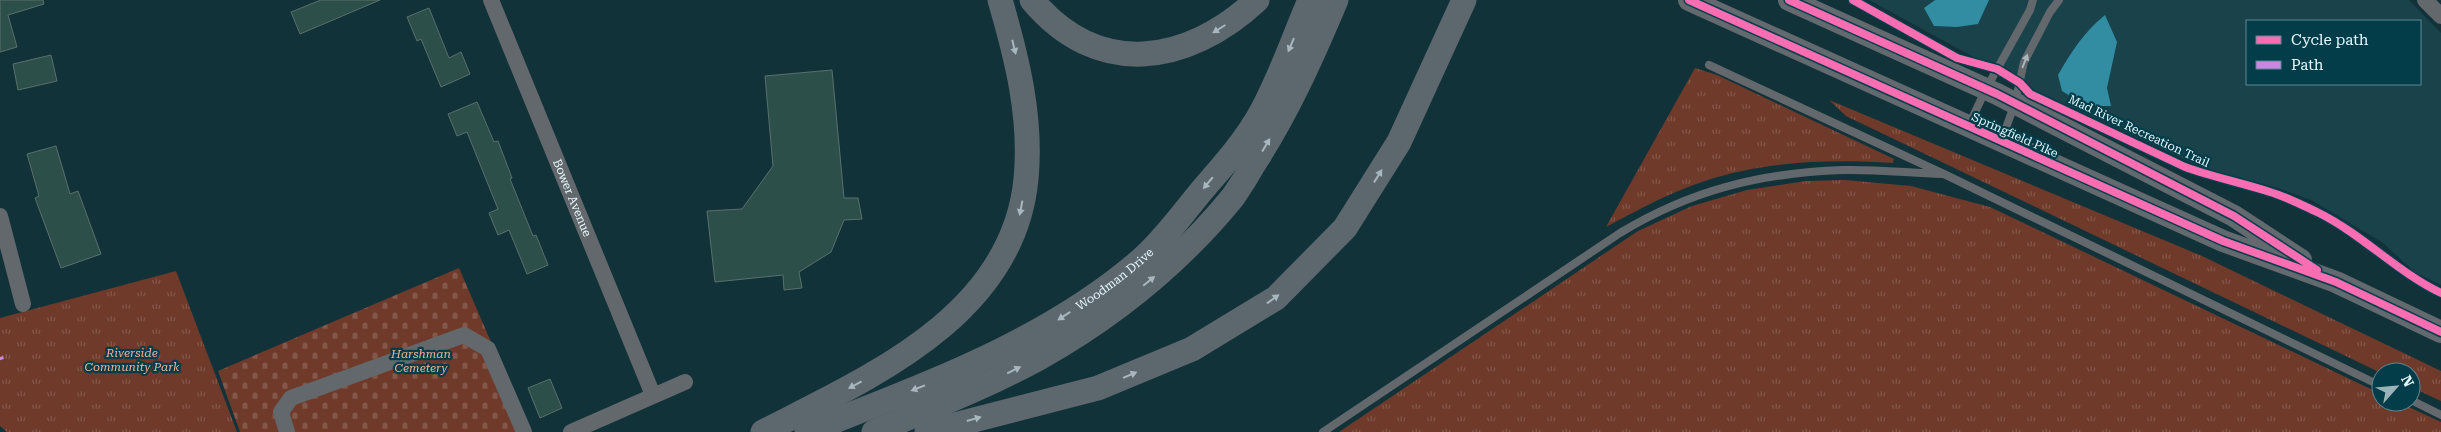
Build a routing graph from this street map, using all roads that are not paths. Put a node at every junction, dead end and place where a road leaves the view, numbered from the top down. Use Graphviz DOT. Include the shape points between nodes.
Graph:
graph roads {
  1 [pos="490,0"];
  2 [pos="1000,0"];
  3 [pos="1032,0"];
  4 [pos="1258,0"];
  5 [pos="1310,0"];
  6 [pos="1336,0"];
  7 [pos="1464,0"];
  8 [pos="1689,0"];
  9 [pos="1789,0"];
  10 [pos="2033,0"];
  11 [pos="2059,0"];
  12 [pos="2426,0"];
  13 [pos="2441,16"];
  14 [pos="1709,65"];
  15 [pos="1986,89"];
  16 [pos="2015,103"];
  17 [pos="1968,127"];
  18 [pos="2001,141"];
  19 [pos="1946,175"];
  20 [pos="0,216"];
  21 [pos="2336,282"];
  22 [pos="23,304"];
  23 [pos="2441,332"];
  24 [pos="2371,381"];
  25 [pos="685,382"];
  26 [pos="653,395"];
  27 [pos="2421,405"];
  28 [pos="2441,415"];
  29 [pos="287,432"];
  30 [pos="524,432"];
  31 [pos="571,432"];
  32 [pos="763,432"];
  33 [pos="807,432"];
  34 [pos="874,432"];
  35 [pos="927,432"];
  36 [pos="1323,432"];
  1 -- 26 [label="street, Bower Avenue"];
  2 -- 32 [label="main road, one-way" via="1020,77 1027,141 1026,179 1018,221 1000,258 978,291 920,344 862,382"];
  4 -- 3 [label="main road, one-way" via="1220,29 1191,45 1165,53 1130,54 1098,48 1070,35 1046,17"];
  5 -- 33 [label="main road, Woodman Drive, one-way" via="1262,112 1234,152 1142,259 1062,318 996,353"];
  34 -- 6 [label="main road, Woodman Drive, one-way" via="970,392 1038,358 1103,318 1179,256 1233,196 1267,144 1312,58"];
  35 -- 7 [label="main road, one-way" via="1098,388 1192,349 1276,298 1345,228 1400,142"];
  8 -- 17 [label="main road, Springfield Pike"];
  9 -- 15 [label="main road, Springfield Pike"];
  10 -- 15 [label="lane"];
  16 -- 11 [label="lane, one-way" via="2024,62"];
  12 -- 13 [label="street"];
  14 -- 19 [label="lane"];
  15 -- 16 [label="main road, Springfield Pike"];
  15 -- 17 [label="lane"];
  16 -- 18 [label="lane"];
  16 -- 21 [label="main road, Springfield Pike" via="2234,216"];
  17 -- 18 [label="main road, Springfield Pike"];
  18 -- 21 [label="main road, Springfield Pike" via="2223,241"];
  19 -- 24 [label="lane"];
  19 -- 36 [label="lane" via="1845,170 1776,175 1718,187 1685,199 1620,233"];
  20 -- 22 [label="street"];
  21 -- 23 [label="main road, Springfield Pike"];
  25 -- 26 [label="street"];
  26 -- 31 [label="street"];
  27 -- 28 [label="lane"];
  29 -- 30 [label="street" via="282,412 291,398 464,335 488,349"];
}
